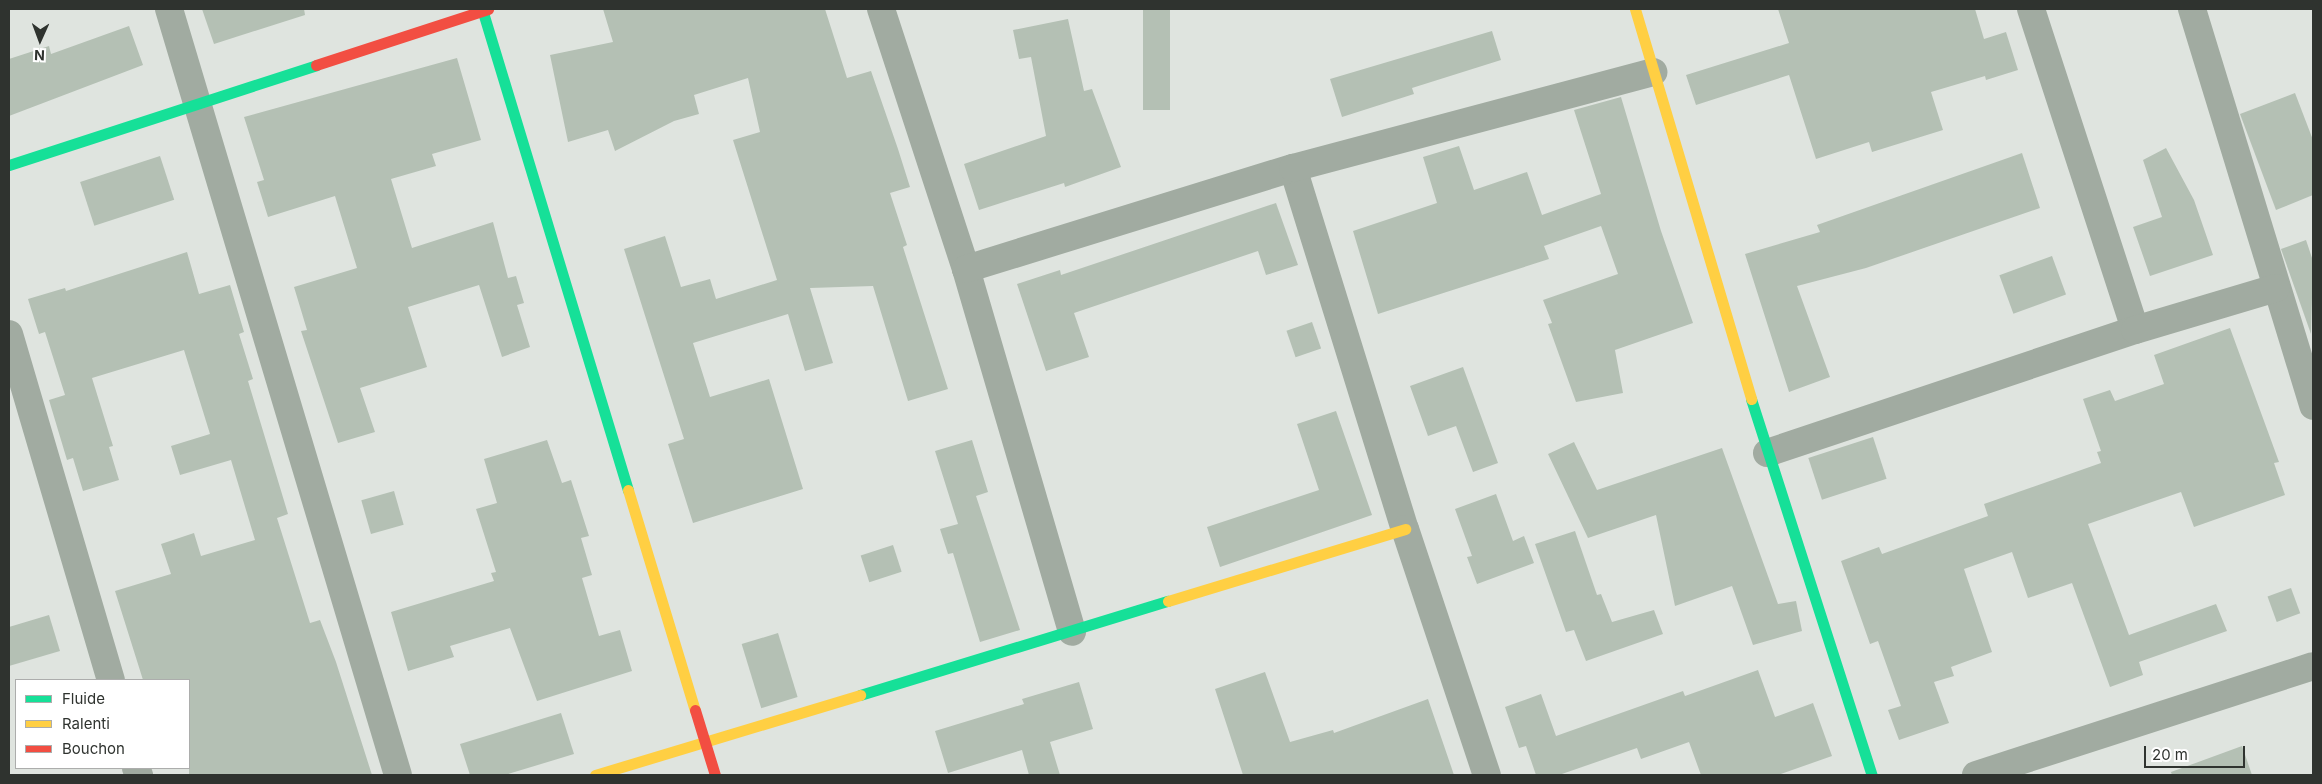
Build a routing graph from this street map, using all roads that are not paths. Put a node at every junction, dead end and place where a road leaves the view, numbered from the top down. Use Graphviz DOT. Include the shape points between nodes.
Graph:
graph roads {
  1 [pos="169,9"];
  2 [pos="484,9"];
  3 [pos="881,9"];
  4 [pos="1636,9"];
  5 [pos="2031,9"];
  6 [pos="2192,9"];
  7 [pos="1654,72"];
  8 [pos="198,104"];
  9 [pos="9,165"];
  10 [pos="1293,168"];
  11 [pos="966,269"];
  12 [pos="2276,288"];
  13 [pos="2135,330"];
  14 [pos="9,334"];
  15 [pos="2313,406"];
  16 [pos="1768,454"];
  17 [pos="1405,529"];
  18 [pos="1072,632"];
  19 [pos="2313,666"];
  20 [pos="111,679"];
  21 [pos="705,740"];
  22 [pos="398,775"];
  23 [pos="595,775"];
  24 [pos="715,775"];
  25 [pos="1487,775"];
  26 [pos="1872,775"];
  27 [pos="1976,775"];
  1 -- 8 [label="street"];
  2 -- 8 [label="street"];
  2 -- 21 [label="street"];
  3 -- 11 [label="street"];
  4 -- 7 [label="street"];
  5 -- 13 [label="street"];
  6 -- 12 [label="street"];
  7 -- 10 [label="street"];
  7 -- 16 [label="street"];
  8 -- 9 [label="street"];
  8 -- 22 [label="street"];
  10 -- 11 [label="street"];
  10 -- 17 [label="street"];
  11 -- 18 [label="street"];
  12 -- 13 [label="street"];
  12 -- 15 [label="street"];
  13 -- 16 [label="street"];
  14 -- 20 [label="street"];
  16 -- 26 [label="street"];
  17 -- 18 [label="street"];
  17 -- 25 [label="street"];
  18 -- 21 [label="street"];
  19 -- 27 [label="street"];
  21 -- 23 [label="street"];
  21 -- 24 [label="street"];
}
